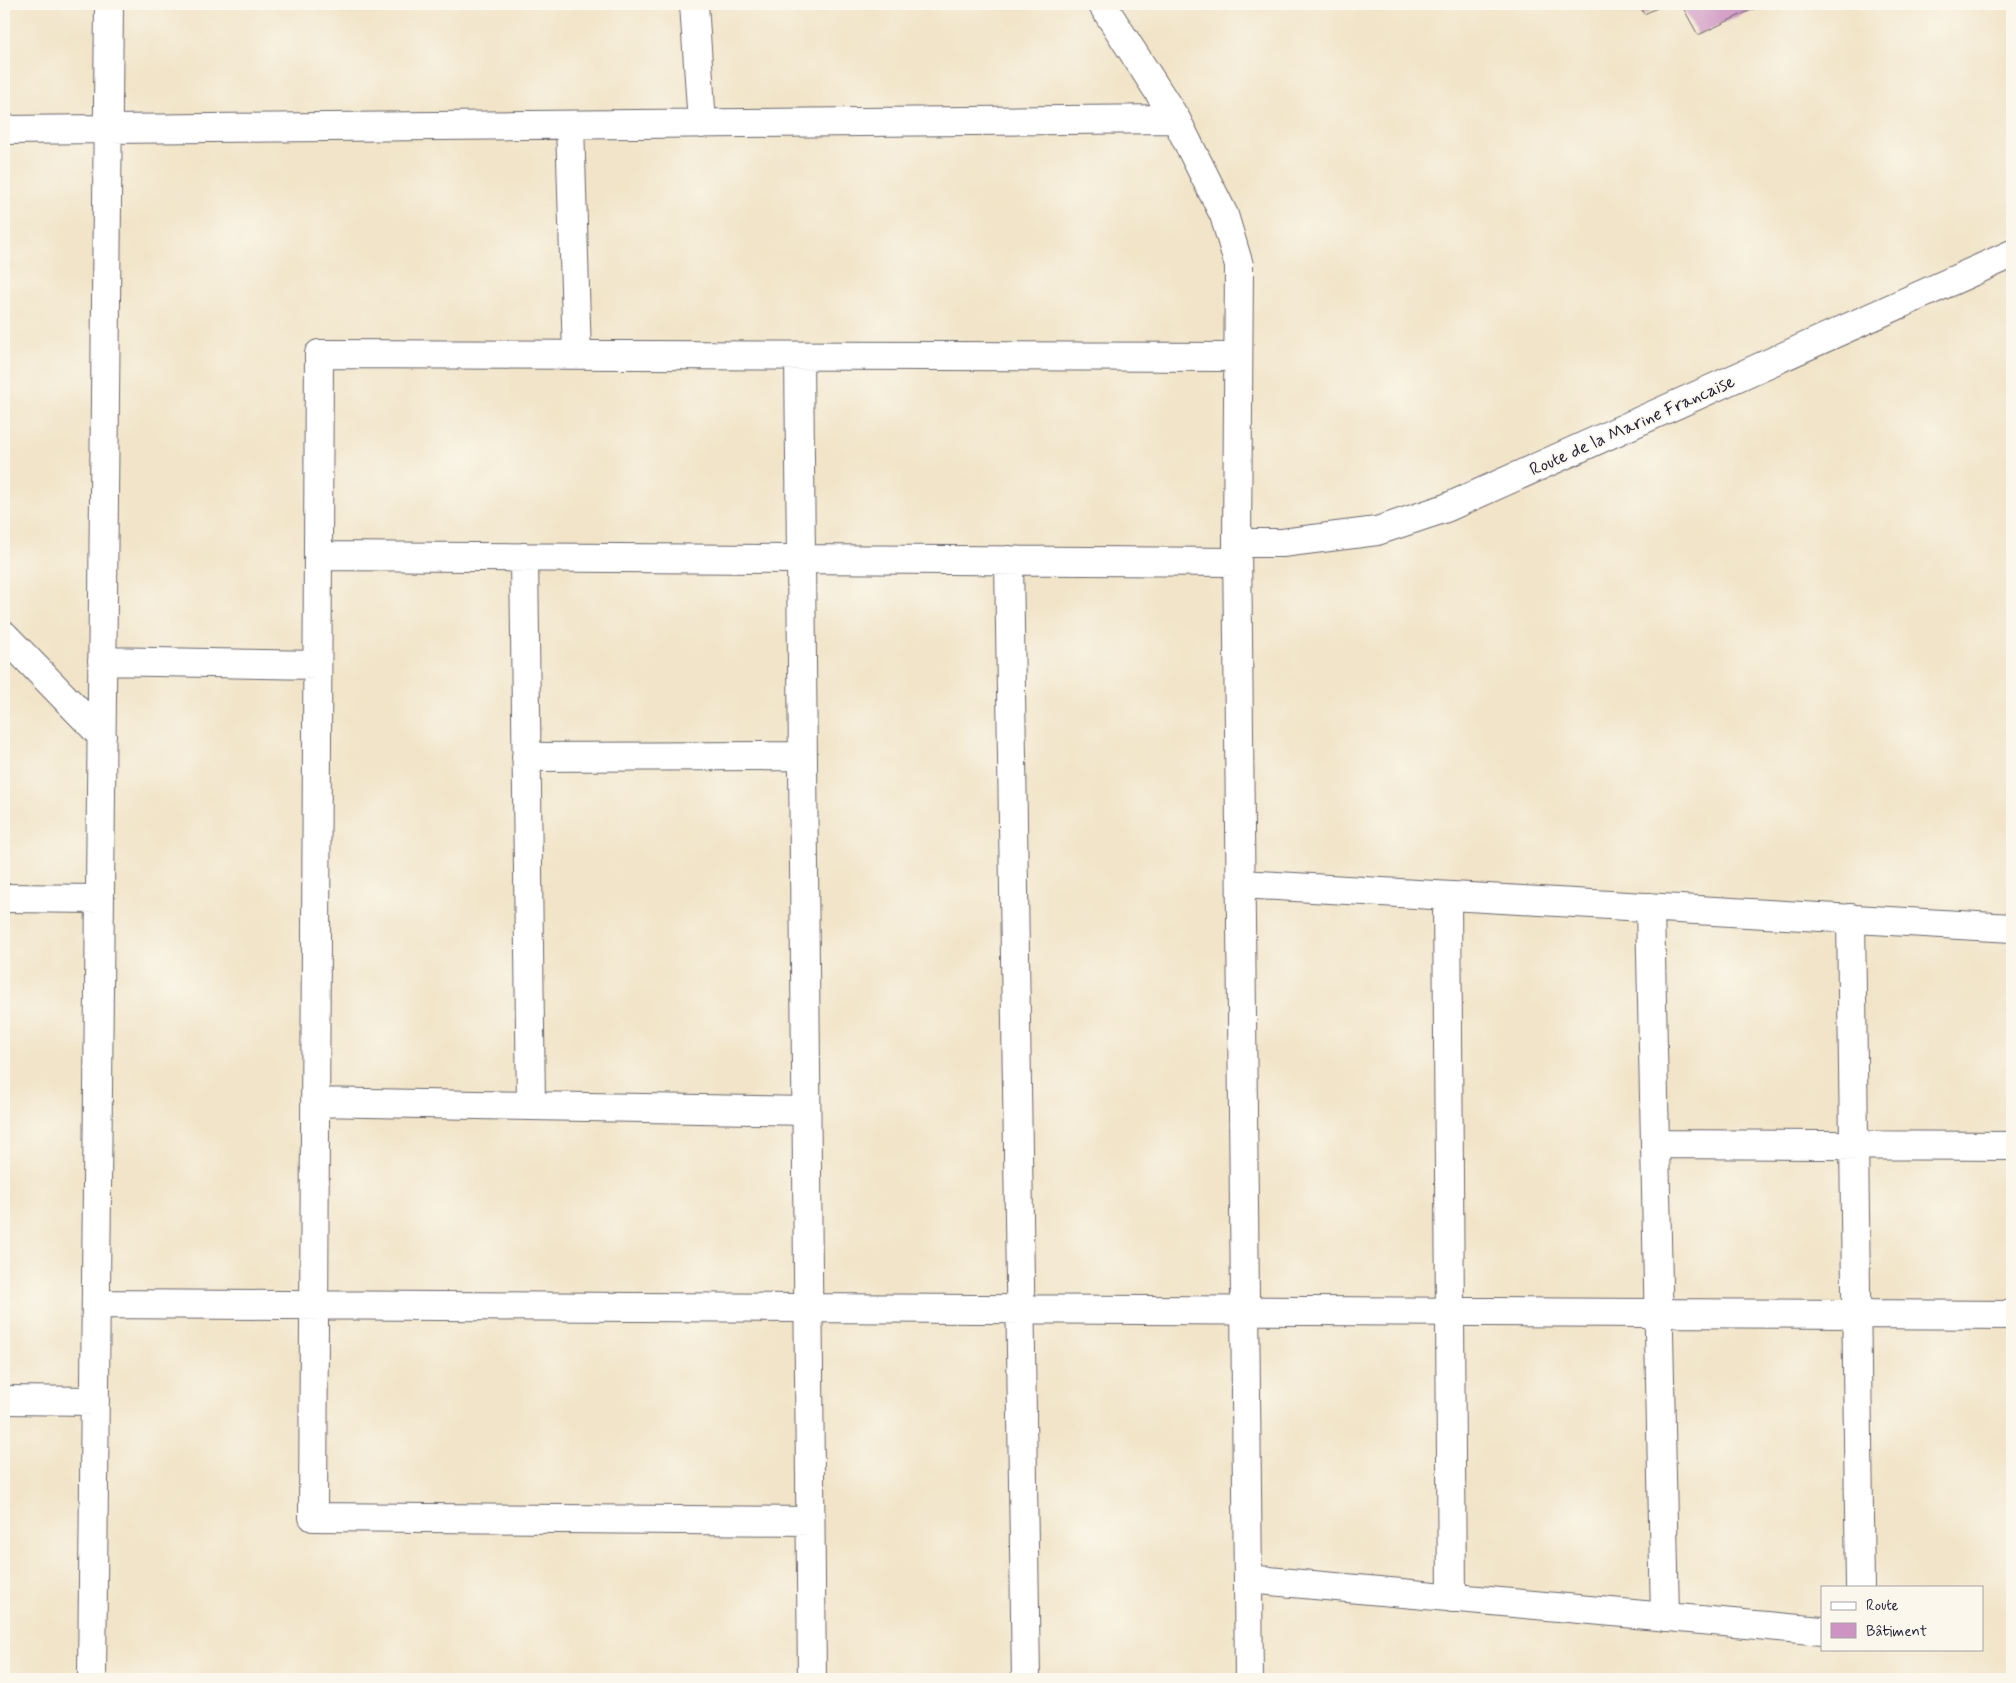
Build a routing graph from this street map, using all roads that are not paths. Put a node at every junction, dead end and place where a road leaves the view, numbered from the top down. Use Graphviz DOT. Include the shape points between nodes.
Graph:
graph roads {
  1 [pos="109,4"];
  2 [pos="694,4"];
  3 [pos="1102,4"];
  4 [pos="1176,119"];
  5 [pos="702,124"];
  6 [pos="570,125"];
  7 [pos="107,129"];
  8 [pos="4,130"];
  9 [pos="2012,254"];
  10 [pos="577,355"];
  11 [pos="798,356"];
  12 [pos="1238,357"];
  13 [pos="1237,552"];
  14 [pos="318,556"];
  15 [pos="524,557"];
  16 [pos="801,559"];
  17 [pos="1009,560"];
  18 [pos="4,635"];
  19 [pos="102,661"];
  20 [pos="317,665"];
  21 [pos="102,736"];
  22 [pos="803,756"];
  23 [pos="526,757"];
  24 [pos="1241,884"];
  25 [pos="1447,896"];
  26 [pos="4,898"];
  27 [pos="100,899"];
  28 [pos="1650,907"];
  29 [pos="1851,918"];
  30 [pos="2012,928"];
  31 [pos="315,1102"];
  32 [pos="531,1105"];
  33 [pos="806,1110"];
  34 [pos="1655,1144"];
  35 [pos="1854,1145"];
  36 [pos="2012,1146"];
  37 [pos="96,1304"];
  38 [pos="314,1305"];
  39 [pos="808,1308"];
  40 [pos="1021,1310"];
  41 [pos="1246,1311"];
  42 [pos="1450,1312"];
  43 [pos="1658,1313"];
  44 [pos="1856,1314"];
  45 [pos="2012,1315"];
  46 [pos="4,1400"];
  47 [pos="95,1401"];
  48 [pos="810,1521"];
  49 [pos="1248,1579"];
  50 [pos="1860,1586"];
  51 [pos="1452,1598"];
  52 [pos="1665,1617"];
  53 [pos="1821,1631"];
  54 [pos="92,1679"];
  55 [pos="812,1679"];
  56 [pos="1026,1679"];
  57 [pos="1249,1679"];
  1 -- 7 [label="street"];
  2 -- 5 [label="street"];
  3 -- 4 [label="street"];
  4 -- 5 [label="street"];
  4 -- 12 [label="street" via="1224,215 1239,265"];
  5 -- 6 [label="street"];
  6 -- 7 [label="street"];
  6 -- 10 [label="street"];
  7 -- 8 [label="street"];
  7 -- 19 [label="street"];
  9 -- 13 [label="street, Route de la Marine Francaise" via="1446,508 1377,531"];
  10 -- 11 [label="street"];
  10 -- 14 [label="street" via="319,354"];
  11 -- 12 [label="street"];
  11 -- 16 [label="street"];
  12 -- 13 [label="street"];
  13 -- 17 [label="street, Route de la Marine Francaise"];
  13 -- 24 [label="street"];
  14 -- 15 [label="street, Route de la Marine Francaise"];
  14 -- 20 [label="street"];
  15 -- 16 [label="street, Route de la Marine Francaise"];
  15 -- 23 [label="street"];
  16 -- 17 [label="street, Route de la Marine Francaise"];
  16 -- 22 [label="street"];
  17 -- 40 [label="street"];
  18 -- 21 [label="street"];
  19 -- 20 [label="street"];
  19 -- 21 [label="street"];
  20 -- 31 [label="street"];
  21 -- 27 [label="street"];
  22 -- 23 [label="street"];
  22 -- 33 [label="street"];
  23 -- 32 [label="street"];
  24 -- 25 [label="street"];
  24 -- 41 [label="street"];
  25 -- 28 [label="street"];
  25 -- 42 [label="street"];
  26 -- 27 [label="street"];
  27 -- 37 [label="street"];
  28 -- 29 [label="street"];
  28 -- 34 [label="street"];
  29 -- 30 [label="street"];
  29 -- 35 [label="street"];
  31 -- 32 [label="street"];
  31 -- 38 [label="street"];
  32 -- 33 [label="street"];
  33 -- 39 [label="street"];
  34 -- 35 [label="street"];
  34 -- 43 [label="street"];
  35 -- 36 [label="street"];
  35 -- 44 [label="street"];
  37 -- 38 [label="street"];
  37 -- 47 [label="street"];
  38 -- 39 [label="street"];
  38 -- 48 [label="street" via="313,1517"];
  39 -- 40 [label="street"];
  39 -- 48 [label="street"];
  40 -- 41 [label="street"];
  40 -- 56 [label="street"];
  41 -- 42 [label="street"];
  41 -- 49 [label="street"];
  42 -- 43 [label="street"];
  42 -- 51 [label="street"];
  43 -- 44 [label="street"];
  43 -- 52 [label="street"];
  44 -- 45 [label="street"];
  44 -- 50 [label="street"];
  46 -- 47 [label="street"];
  47 -- 54 [label="street"];
  48 -- 55 [label="street"];
  49 -- 51 [label="street"];
  49 -- 57 [label="street"];
  51 -- 52 [label="street"];
  52 -- 53 [label="street"];
}
